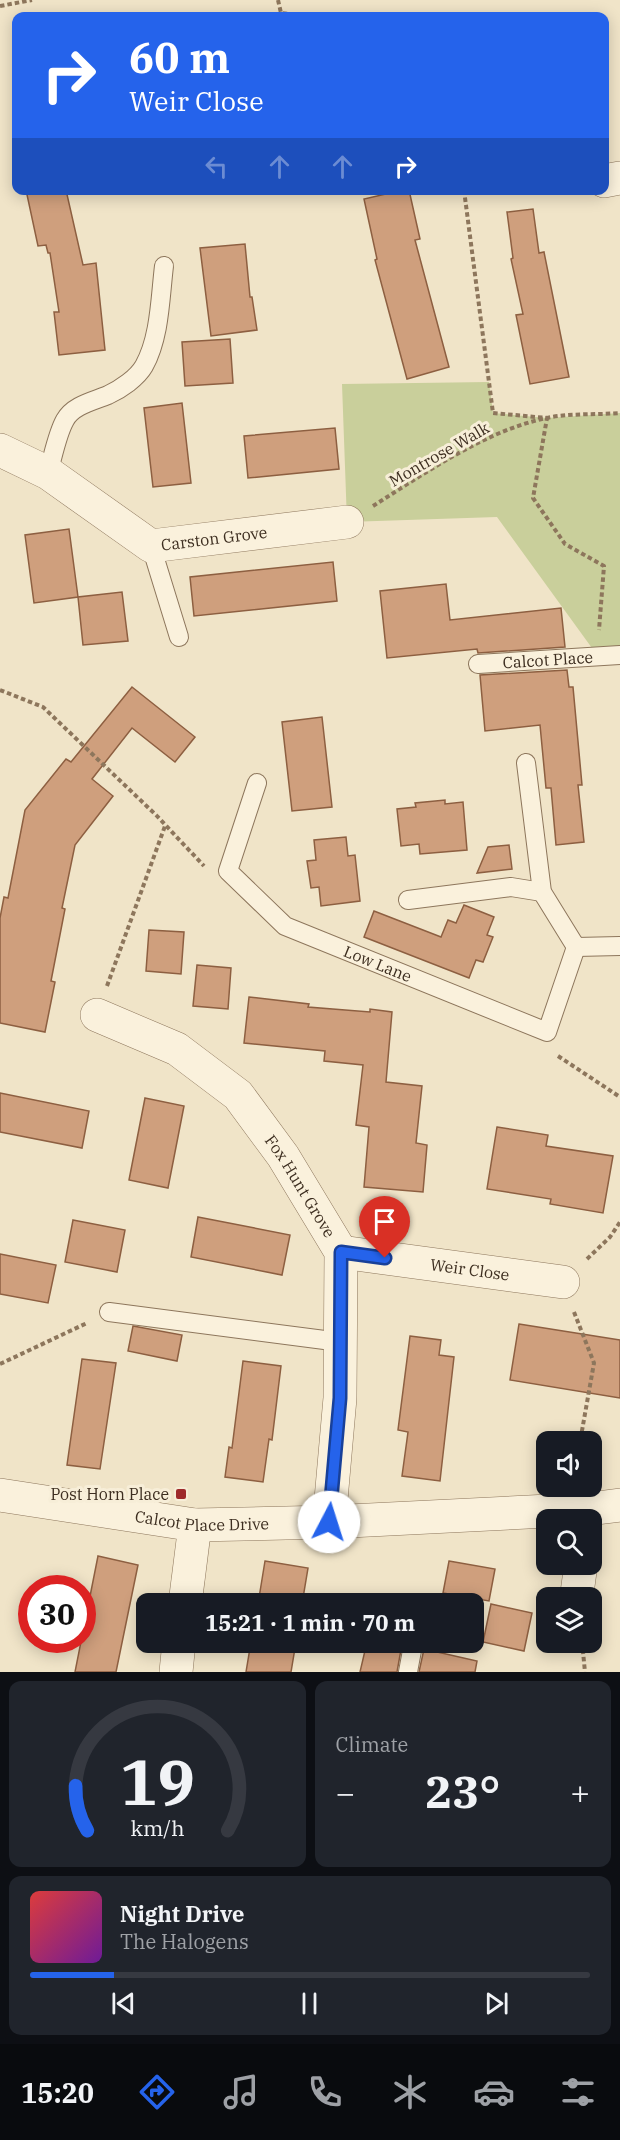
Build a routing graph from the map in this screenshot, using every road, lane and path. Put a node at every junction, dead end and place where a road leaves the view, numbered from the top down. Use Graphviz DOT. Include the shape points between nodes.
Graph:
graph roads {
  1 [pos="32,0"];
  2 [pos="0,6"];
  3 [pos="465,195"];
  4 [pos="164,267"];
  5 [pos="620,413"];
  6 [pos="547,418"];
  7 [pos="0,450"];
  8 [pos="48,473"];
  9 [pos="347,522"];
  10 [pos="151,546"];
  11 [pos="179,637"];
  12 [pos="597,655"];
  13 [pos="620,655"];
  14 [pos="478,664"];
  15 [pos="526,762"];
  16 [pos="257,783"];
  17 [pos="165,826"];
  18 [pos="542,892"];
  19 [pos="408,900"];
  20 [pos="620,946"];
  21 [pos="576,947"];
  22 [pos="97,1015"];
  23 [pos="620,1222"];
  24 [pos="341,1252"];
  25 [pos="563,1282"];
  26 [pos="109,1312"];
  27 [pos="340,1342"];
  28 [pos="0,1364"];
  29 [pos="582,1431"];
  30 [pos="0,1494"];
  31 [pos="536,1514"];
  32 [pos="329,1522"];
  33 [pos="195,1525"];
  34 [pos="186,1593"];
  35 [pos="178,1653"];
  36 [pos="412,1653"];
  37 [pos="583,1653"];
  38 [pos="176,1672"];
  39 [pos="408,1672"];
  40 [pos="585,1672"];
  1 -- 2 [label="path"];
  3 -- 6 [label="path" via="493,413"];
  4 -- 8 [label="lane" via="156,330 143,368 109,395 85,403 66,418"];
  5 -- 6 [label="path, Montrose Walk"];
  6 -- 9 [label="path, Montrose Walk" via="498,433"];
  6 -- 12 [label="path" via="533,498 565,544 604,566"];
  7 -- 8 [label="street, Carston Grove"];
  8 -- 10 [label="street, Carston Grove"];
  9 -- 10 [label="street, Carston Grove"];
  10 -- 11 [label="lane"];
  12 -- 13 [label="lane, Calcot Place"];
  12 -- 14 [label="lane, Calcot Place"];
  15 -- 18 [label="lane"];
  16 -- 21 [label="lane, Low Lane" via="228,872 285,926 547,1032"];
  17 -- 22 [label="path"];
  18 -- 19 [label="lane" via="511,887"];
  18 -- 21 [label="lane"];
  20 -- 21 [label="lane"];
  22 -- 24 [label="street, Fox Hunt Grove" via="177,1049 238,1095 284,1156"];
  23 -- 25 [label="path" via="610,1237"];
  24 -- 25 [label="street, Weir Close"];
  24 -- 27 [label="street, Fox Hunt Grove"];
  25 -- 29 [label="path" via="594,1363"];
  26 -- 27 [label="lane"];
  26 -- 28 [label="path"];
  27 -- 32 [label="street, Fox Hunt Grove" via="340,1398"];
  30 -- 33 [label="street, Calcot Place Drive"];
  31 -- 32 [label="street, Calcot Place Drive"];
  32 -- 33 [label="street, Calcot Place Drive"];
  33 -- 34 [label="street"];
  35 -- 38 [label="street"];
  36 -- 39 [label="lane"];
  37 -- 40 [label="path"];
}
